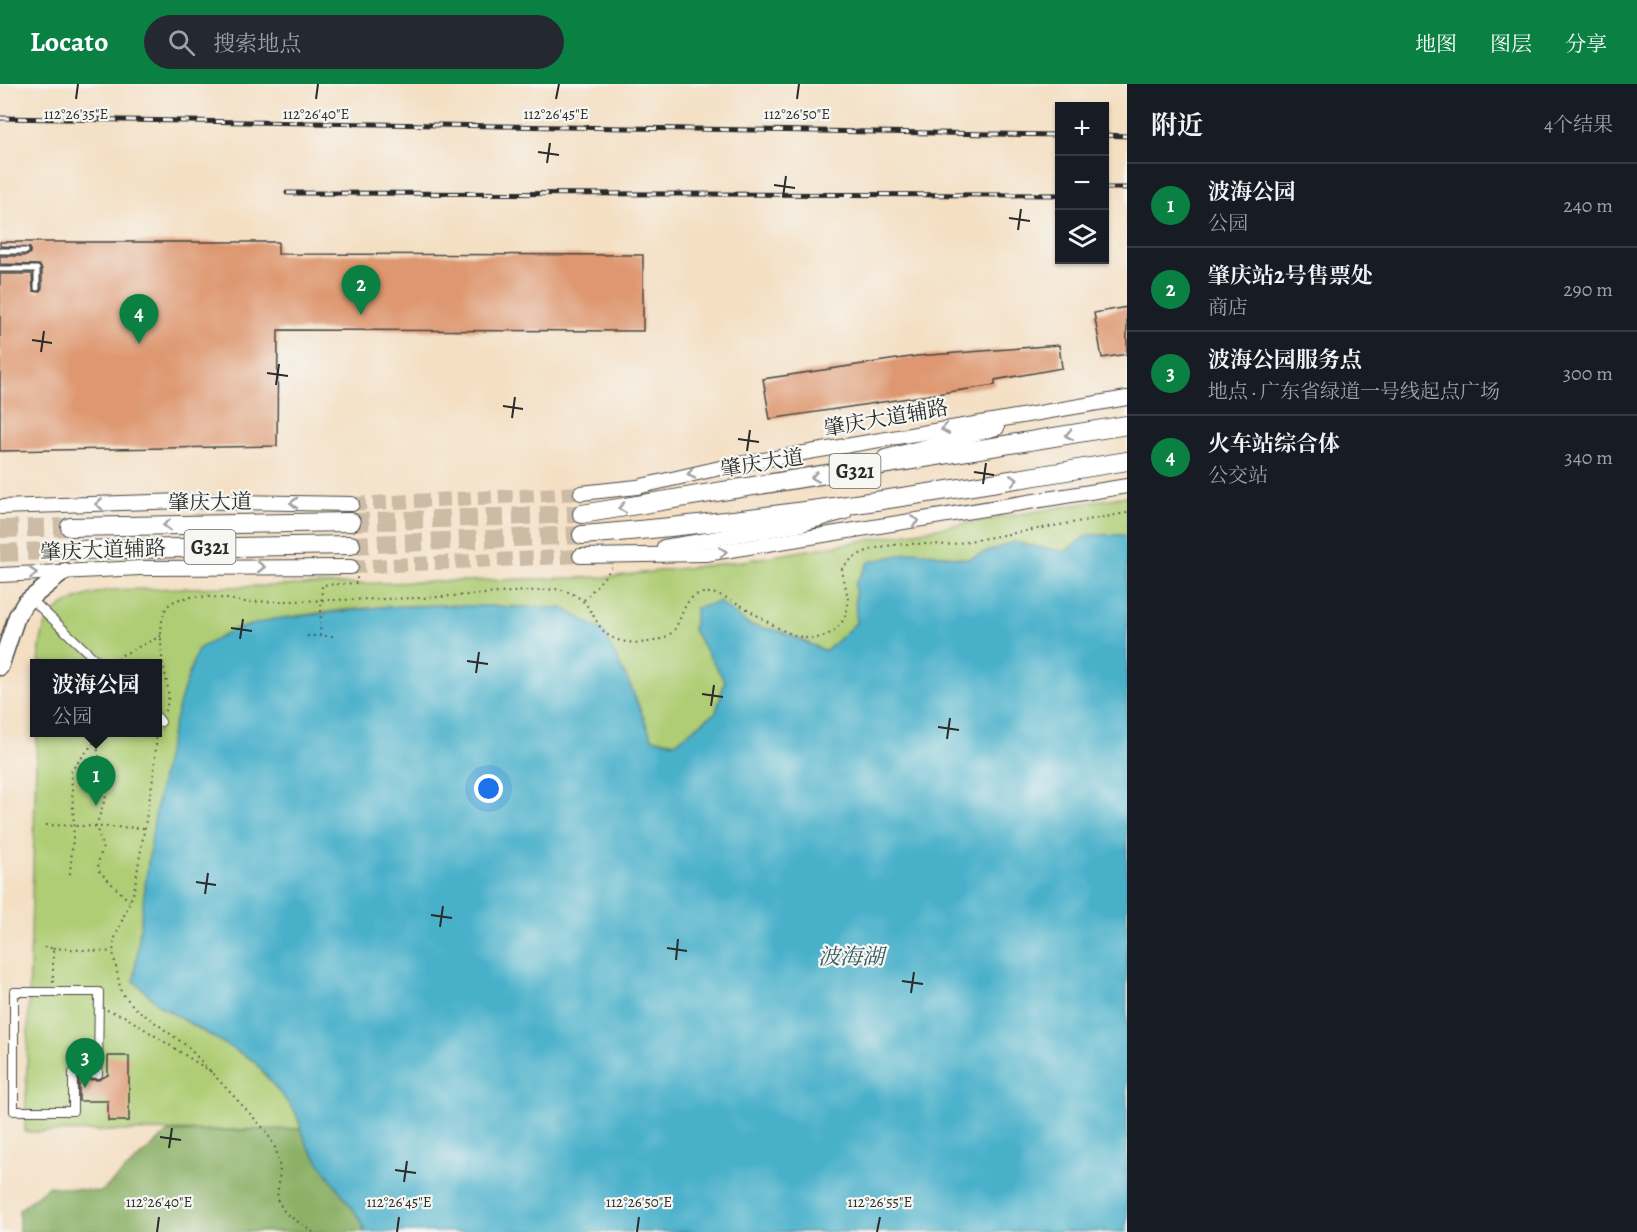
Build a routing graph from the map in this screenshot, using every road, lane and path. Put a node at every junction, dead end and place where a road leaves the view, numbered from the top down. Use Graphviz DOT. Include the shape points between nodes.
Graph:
graph roads {
  1 [pos="0,251"];
  2 [pos="26,251"];
  3 [pos="0,268"];
  4 [pos="37,288"];
  5 [pos="1127,398"];
  6 [pos="1065,408"];
  7 [pos="1127,425"];
  8 [pos="1127,461"];
  9 [pos="839,473"];
  10 [pos="1127,486"];
  11 [pos="581,493"];
  12 [pos="874,503"];
  13 [pos="0,507"];
  14 [pos="352,513"];
  15 [pos="1127,513"];
  16 [pos="582,514"];
  17 [pos="70,527"];
  18 [pos="582,535"];
  19 [pos="351,544"];
  20 [pos="69,550"];
  21 [pos="624,554"];
  22 [pos="580,556"];
  23 [pos="354,570"];
  24 [pos="65,571"];
  25 [pos="0,575"];
  26 [pos="30,598"];
  27 [pos="321,599"];
  28 [pos="584,600"];
  29 [pos="163,635"];
  30 [pos="307,636"];
  31 [pos="320,636"];
  32 [pos="333,636"];
  33 [pos="96,659"];
  34 [pos="118,659"];
  35 [pos="162,659"];
  36 [pos="162,659"];
  37 [pos="0,668"];
  38 [pos="162,715"];
  39 [pos="95,737"];
  40 [pos="157,737"];
  41 [pos="96,741"];
  42 [pos="46,825"];
  43 [pos="74,826"];
  44 [pos="96,826"];
  45 [pos="145,828"];
  46 [pos="70,874"];
  47 [pos="129,902"];
  48 [pos="44,948"];
  49 [pos="53,948"];
  50 [pos="113,952"];
  51 [pos="53,992"];
  52 [pos="99,1008"];
  53 [pos="218,1077"];
  54 [pos="313,1232"];
  1 -- 2 [label="lane"];
  3 -- 4 [label="lane" via="37,269"];
  5 -- 6 [label="street, 肇庆大道辅路"];
  6 -- 9 [label="street"];
  6 -- 11 [label="street, 肇庆大道辅路, one-way" via="732,465 637,487"];
  7 -- 9 [label="highway, 肇庆大道 / G321, one-way"];
  12 -- 8 [label="highway, G321, one-way"];
  9 -- 16 [label="highway, 肇庆大道 / G321, one-way"];
  21 -- 10 [label="street, one-way" via="706,554"];
  12 -- 18 [label="highway, G321"];
  12 -- 21 [label="street" via="798,525"];
  14 -- 13 [label="street, one-way" via="183,501"];
  14 -- 17 [label="highway, 肇庆大道 / G321, one-way"];
  15 -- 28 [label="path" via="947,544 917,544 860,554 842,569 848,601 842,624 820,637 773,628 717,594 703,593 687,604 674,630 665,637 629,642 608,633"];
  19 -- 20 [label="highway, G321"];
  21 -- 22 [label="street"];
  21 -- 28 [label="path"];
  24 -- 23 [label="street, 肇庆大道辅路, one-way"];
  23 -- 27 [label="path" via="357,583 322,585"];
  25 -- 24 [label="street, 肇庆大道辅路, one-way"];
  24 -- 26 [label="main road"];
  26 -- 33 [label="street"];
  26 -- 37 [label="main road" via="17,616"];
  27 -- 28 [label="path" via="423,598 558,589 573,592"];
  27 -- 29 [label="path" via="243,602 218,596 173,602 166,609"];
  27 -- 31 [label="path"];
  29 -- 34 [label="path"];
  29 -- 36 [label="path"];
  30 -- 31 [label="path"];
  31 -- 32 [label="path"];
  35 -- 38 [label="path" via="169,687"];
  39 -- 41 [label="path"];
  40 -- 45 [label="path"];
  41 -- 43 [label="path" via="71,771"];
  41 -- 44 [label="path" via="107,793"];
  42 -- 43 [label="path"];
  43 -- 44 [label="path"];
  43 -- 46 [label="path"];
  44 -- 45 [label="path"];
  44 -- 47 [label="path" via="103,847 99,871"];
  45 -- 47 [label="path"];
  47 -- 50 [label="path"];
  48 -- 49 [label="path"];
  49 -- 50 [label="path"];
  49 -- 51 [label="path"];
  50 -- 53 [label="path" via="121,992"];
  51 -- 52 [label="street" via="99,993"];
  51 -- 52 [label="street" via="14,992 14,1111 73,1111 73,1073 98,1074"];
  52 -- 53 [label="path" via="123,1016"];
  53 -- 54 [label="path" via="266,1131 276,1149 280,1169 277,1199 285,1213"];
}
